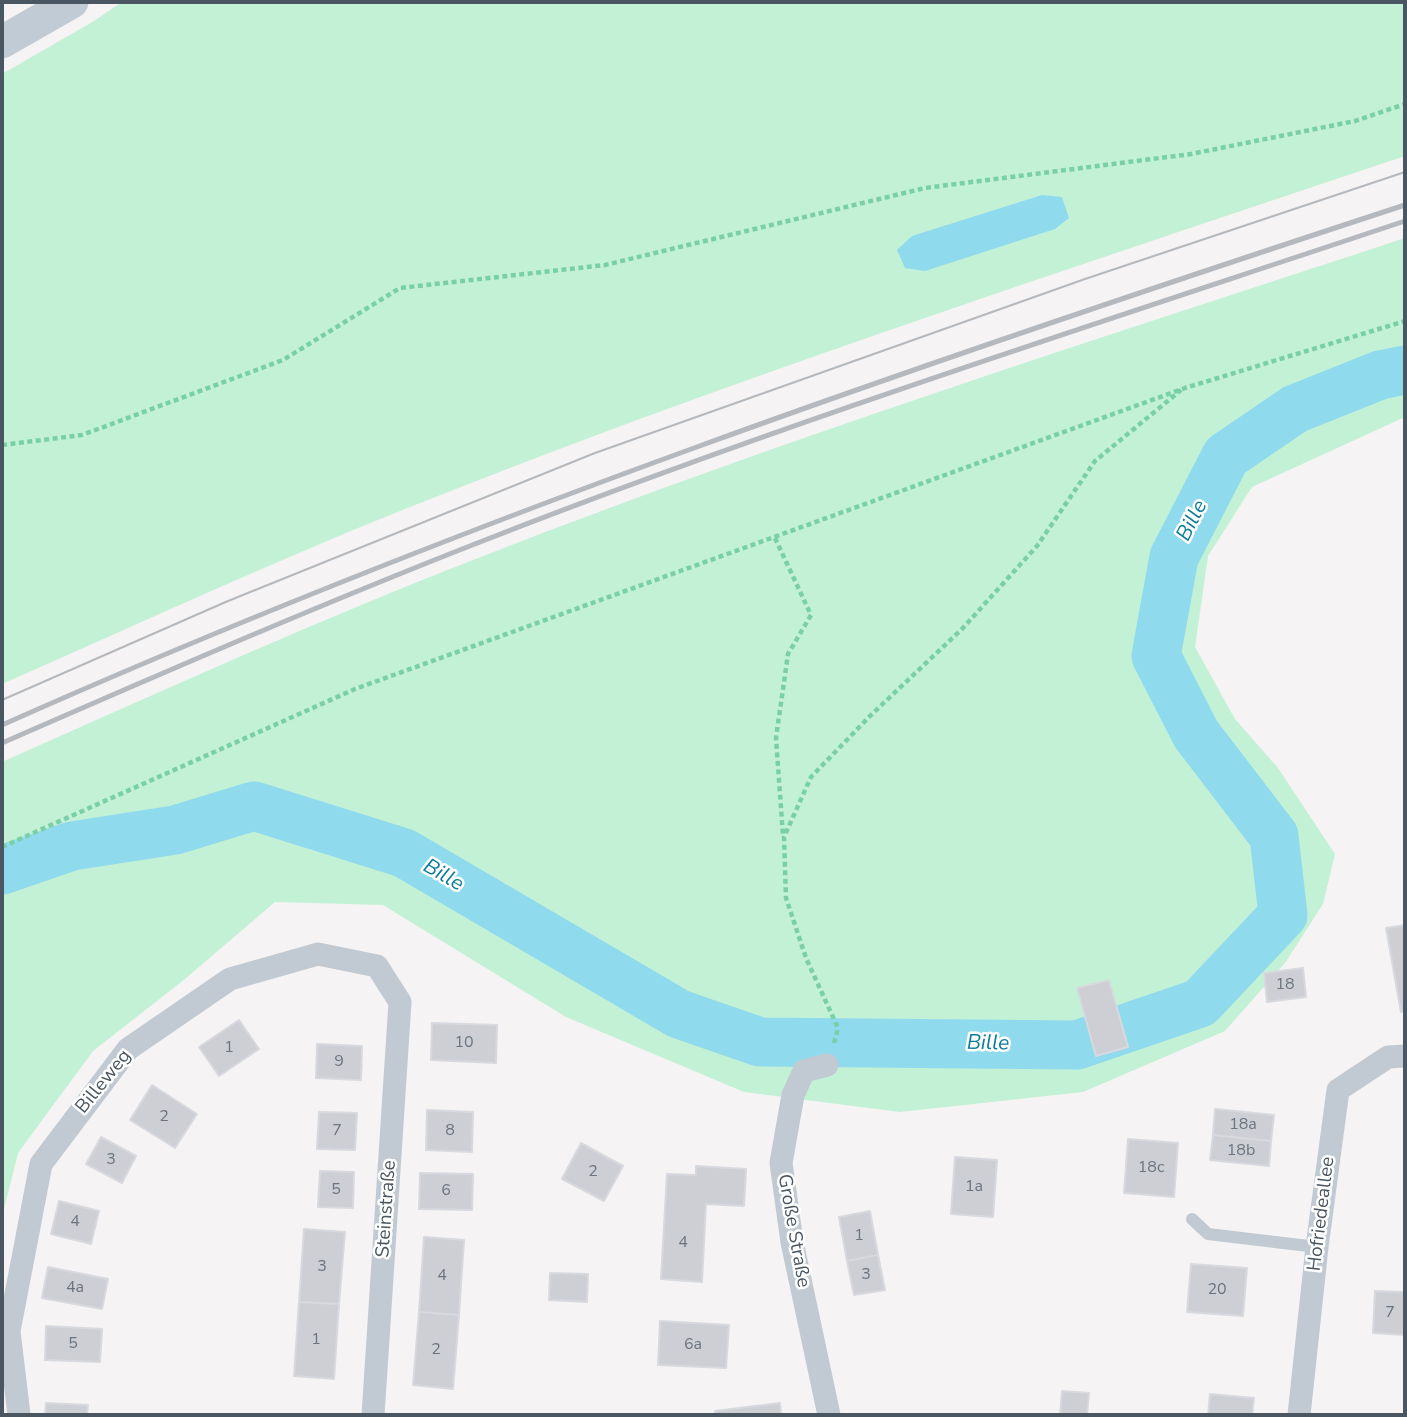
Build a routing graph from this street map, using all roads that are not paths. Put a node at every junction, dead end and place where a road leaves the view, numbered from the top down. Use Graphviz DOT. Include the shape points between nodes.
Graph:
graph roads {
  1 [pos="72,2"];
  2 [pos="2,42"];
  3 [pos="400,1002"];
  4 [pos="1405,1056"];
  5 [pos="827,1065"];
  6 [pos="1192,1219"];
  7 [pos="1317,1247"];
  8 [pos="19,1415"];
  9 [pos="373,1415"];
  10 [pos="829,1415"];
  11 [pos="1299,1415"];
  1 -- 2 [label="main road"];
  3 -- 8 [label="street, Billeweg" via="377,966 318,954 230,979 128,1049 41,1164 9,1331"];
  3 -- 9 [label="street, Steinstraße"];
  4 -- 7 [label="street, Hofriedeallee" via="1388,1057 1338,1090"];
  5 -- 10 [label="street, Große Straße" via="804,1071 793,1095 781,1163 792,1242"];
  6 -- 7 [label="lane" via="1209,1234"];
  7 -- 11 [label="street, Hofriedeallee"];
}
